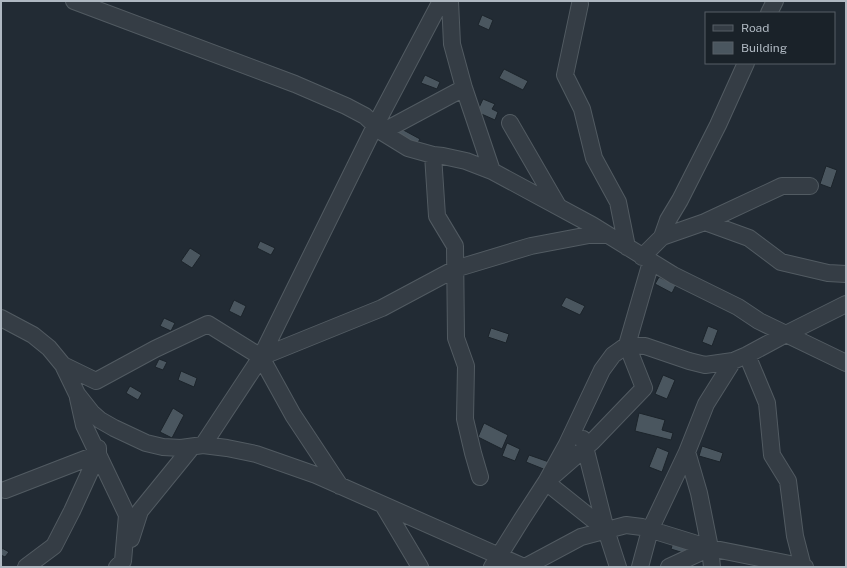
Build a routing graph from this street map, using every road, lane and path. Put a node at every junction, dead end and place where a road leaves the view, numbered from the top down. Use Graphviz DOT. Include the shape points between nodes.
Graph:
graph roads {
  1 [pos="74,1"];
  2 [pos="441,1"];
  3 [pos="450,1"];
  4 [pos="775,1"];
  5 [pos="580,4"];
  6 [pos="770,12"];
  7 [pos="746,64"];
  8 [pos="464,88"];
  9 [pos="510,122"];
  10 [pos="379,129"];
  11 [pos="433,155"];
  12 [pos="492,172"];
  13 [pos="810,186"];
  14 [pos="558,206"];
  15 [pos="705,222"];
  16 [pos="607,235"];
  17 [pos="662,237"];
  18 [pos="627,247"];
  19 [pos="646,260"];
  20 [pos="455,269"];
  21 [pos="846,274"];
  22 [pos="846,304"];
  23 [pos="1,318"];
  24 [pos="786,334"];
  25 [pos="627,345"];
  26 [pos="261,357"];
  27 [pos="740,358"];
  28 [pos="846,363"];
  29 [pos="63,365"];
  30 [pos="77,394"];
  31 [pos="100,420"];
  32 [pos="578,421"];
  33 [pos="197,446"];
  34 [pos="586,448"];
  35 [pos="687,452"];
  36 [pos="98,454"];
  37 [pos="480,477"];
  38 [pos="546,482"];
  39 [pos="340,486"];
  40 [pos="6,490"];
  41 [pos="383,505"];
  42 [pos="606,530"];
  43 [pos="650,530"];
  44 [pos="710,548"];
  45 [pos="496,562"];
  46 [pos="121,565"];
  47 [pos="26,567"];
  48 [pos="420,567"];
  49 [pos="525,567"];
  50 [pos="618,567"];
  51 [pos="640,567"];
  52 [pos="669,567"];
  53 [pos="712,567"];
  54 [pos="803,567"];
  1 -- 10 [label="street" via="295,84 365,116"];
  2 -- 10 [label="street"];
  3 -- 8 [label="street" via="452,44"];
  4 -- 6 [label="street"];
  5 -- 18 [label="street" via="566,75 582,109 594,158 618,202"];
  7 -- 17 [label="street"];
  8 -- 10 [label="street"];
  8 -- 12 [label="street"];
  9 -- 14 [label="street"];
  10 -- 11 [label="street" via="408,148"];
  10 -- 26 [label="street"];
  11 -- 12 [label="street" via="466,161"];
  11 -- 20 [label="street" via="437,216 455,246"];
  12 -- 14 [label="street"];
  13 -- 15 [label="street" via="782,186"];
  14 -- 16 [label="street"];
  15 -- 17 [label="street"];
  15 -- 21 [label="street" via="749,238 780,262 828,273"];
  16 -- 18 [label="street"];
  16 -- 20 [label="street" via="532,246"];
  17 -- 19 [label="street"];
  18 -- 19 [label="street"];
  19 -- 24 [label="street"];
  19 -- 25 [label="street"];
  20 -- 26 [label="street" via="382,308"];
  20 -- 37 [label="street" via="456,338 466,366 465,419"];
  22 -- 24 [label="street"];
  23 -- 29 [label="street" via="49,348"];
  24 -- 27 [label="street"];
  24 -- 28 [label="street"];
  25 -- 27 [label="street" via="645,346 705,365"];
  25 -- 32 [label="street" via="612,355 602,370"];
  25 -- 34 [label="street" via="644,388"];
  26 -- 29 [label="street" via="208,324 96,381"];
  26 -- 33 [label="street"];
  26 -- 39 [label="street" via="293,415"];
  27 -- 35 [label="street" via="706,404"];
  27 -- 54 [label="street" via="767,403 772,455 788,481 795,536"];
  29 -- 30 [label="street"];
  30 -- 31 [label="street"];
  30 -- 36 [label="street" via="84,426"];
  31 -- 33 [label="street" via="146,443 163,447"];
  31 -- 36 [label="street"];
  32 -- 34 [label="street"];
  32 -- 38 [label="street"];
  33 -- 39 [label="street" via="227,448 256,454"];
  33 -- 46 [label="street" via="140,511"];
  34 -- 38 [label="street"];
  34 -- 42 [label="street"];
  35 -- 43 [label="street"];
  35 -- 44 [label="street" via="699,493"];
  36 -- 40 [label="street"];
  36 -- 46 [label="street" via="127,515"];
  36 -- 47 [label="street" via="54,546"];
  38 -- 42 [label="street"];
  38 -- 45 [label="street"];
  39 -- 41 [label="street"];
  41 -- 45 [label="street"];
  41 -- 48 [label="street"];
  42 -- 43 [label="street" via="626,525"];
  42 -- 49 [label="street" via="582,537"];
  42 -- 50 [label="street"];
  43 -- 44 [label="street"];
  43 -- 51 [label="street"];
  44 -- 52 [label="street"];
  44 -- 53 [label="street"];
  44 -- 54 [label="street"];
  45 -- 49 [label="street"];
}
